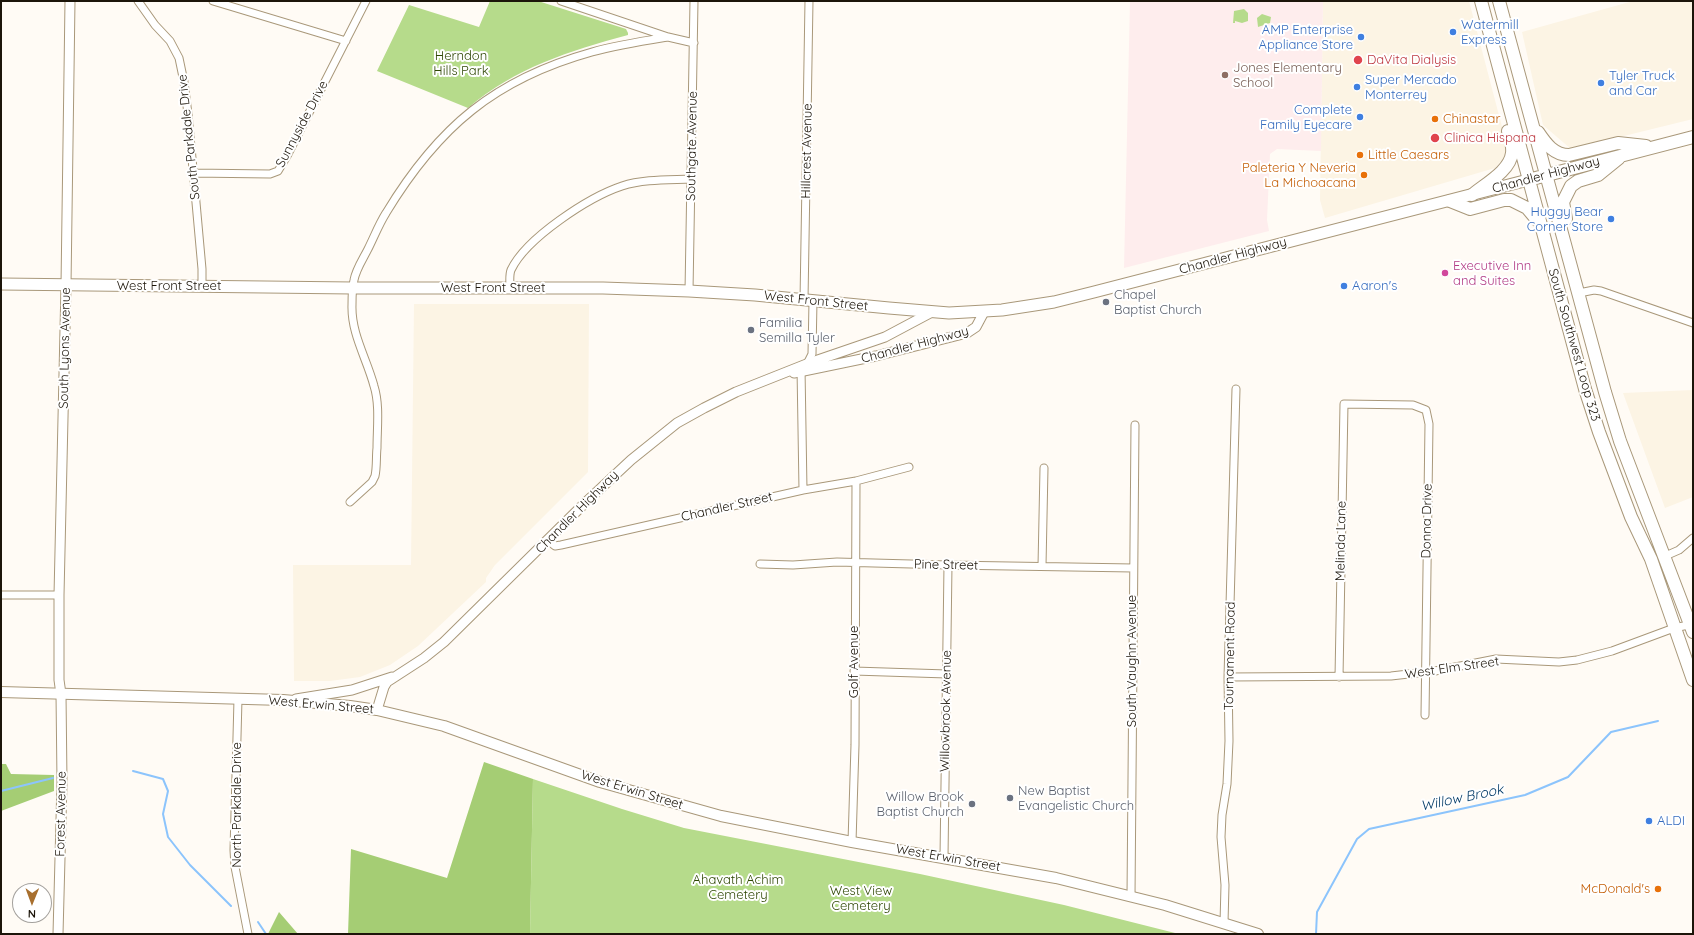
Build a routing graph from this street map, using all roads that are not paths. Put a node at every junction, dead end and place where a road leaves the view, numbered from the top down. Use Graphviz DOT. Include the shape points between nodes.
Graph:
graph roads {
  1 [pos="70,1"];
  2 [pos="138,1"];
  3 [pos="213,1"];
  4 [pos="366,1"];
  5 [pos="561,1"];
  6 [pos="694,1"];
  7 [pos="809,1"];
  8 [pos="1481,1"];
  9 [pos="1499,1"];
  10 [pos="668,37"];
  11 [pos="346,41"];
  12 [pos="694,43"];
  13 [pos="1504,91"];
  14 [pos="1534,126"];
  15 [pos="1693,137"];
  16 [pos="1655,146"];
  17 [pos="1622,155"];
  18 [pos="193,173"];
  19 [pos="1546,175"];
  20 [pos="691,179"];
  21 [pos="1528,180"];
  22 [pos="1472,195"];
  23 [pos="1450,201"];
  24 [pos="1540,225"];
  25 [pos="1,284"];
  26 [pos="66,285"];
  27 [pos="202,286"];
  28 [pos="353,288"];
  29 [pos="510,288"];
  30 [pos="689,291"];
  31 [pos="1578,291"];
  32 [pos="809,300"];
  33 [pos="932,312"];
  34 [pos="984,312"];
  35 [pos="1693,323"];
  36 [pos="804,367"];
  37 [pos="1236,389"];
  38 [pos="1344,404"];
  39 [pos="1135,425"];
  40 [pos="909,467"];
  41 [pos="1044,468"];
  42 [pos="856,481"];
  43 [pos="803,490"];
  44 [pos="350,502"];
  45 [pos="1693,538"];
  46 [pos="547,540"];
  47 [pos="1663,557"];
  48 [pos="855,562"];
  49 [pos="760,564"];
  50 [pos="948,565"];
  51 [pos="1042,566"];
  52 [pos="1133,568"];
  53 [pos="1,594"];
  54 [pos="59,594"];
  55 [pos="1692,627"];
  56 [pos="1674,628"];
  57 [pos="854,671"];
  58 [pos="1424,672"];
  59 [pos="947,674"];
  60 [pos="394,677"];
  61 [pos="1228,677"];
  62 [pos="1338,677"];
  63 [pos="1693,680"];
  64 [pos="1,692"];
  65 [pos="61,694"];
  66 [pos="238,699"];
  67 [pos="283,700"];
  68 [pos="377,710"];
  69 [pos="1424,715"];
  70 [pos="852,842"];
  71 [pos="944,857"];
  72 [pos="1130,896"];
  73 [pos="1224,923"];
  74 [pos="58,934"];
  75 [pos="248,934"];
  76 [pos="1258,934"];
  1 -- 26 [label="street, South Lyons Avenue"];
  2 -- 18 [label="street, South Parkdale Drive" via="155,25 170,40 179,58 184,82"];
  3 -- 11 [label="street"];
  4 -- 11 [label="street, Sunnyside Drive"];
  5 -- 10 [label="street"];
  6 -- 12 [label="street, Southgate Avenue"];
  7 -- 32 [label="street, Hillcrest Avenue"];
  8 -- 13 [label="highway, South Southwest Loop 323"];
  9 -- 14 [label="highway, South Southwest Loop 323"];
  10 -- 12 [label="street"];
  10 -- 28 [label="street" via="593,52 563,61 492,95 468,112 434,145 396,197 356,272"];
  11 -- 18 [label="street, Sunnyside Drive" via="278,171 270,174"];
  12 -- 20 [label="street, Southgate Avenue"];
  13 -- 21 [label="highway, South Southwest Loop 323"];
  13 -- 22 [label="highway" via="1502,108 1512,144 1512,155 1501,172"];
  14 -- 16 [label="highway" via="1549,147 1569,156 1618,143"];
  14 -- 19 [label="highway, South Southwest Loop 323"];
  15 -- 16 [label="highway, Chandler Highway"];
  16 -- 17 [label="highway, Chandler Highway"];
  17 -- 19 [label="highway, Chandler Highway"];
  17 -- 31 [label="highway" via="1598,175 1578,181 1564,198 1564,212 1578,266"];
  18 -- 27 [label="street, South Parkdale Drive"];
  19 -- 21 [label="highway, Chandler Highway"];
  19 -- 31 [label="highway, South Southwest Loop 323"];
  20 -- 29 [label="street" via="654,180 622,186 577,209 543,233 526,251 511,271"];
  20 -- 30 [label="street, Southgate Avenue"];
  21 -- 22 [label="main road, Chandler Highway"];
  21 -- 24 [label="highway, South Southwest Loop 323"];
  22 -- 23 [label="main road, Chandler Highway"];
  23 -- 24 [label="highway" via="1470,209 1511,200 1527,208"];
  23 -- 34 [label="main road, Chandler Highway" via="1075,297"];
  24 -- 56 [label="highway, South Southwest Loop 323" via="1597,425 1631,517 1650,559"];
  25 -- 26 [label="main road, West Front Street"];
  26 -- 27 [label="main road, West Front Street"];
  26 -- 54 [label="street, South Lyons Avenue"];
  27 -- 28 [label="main road, West Front Street"];
  28 -- 29 [label="main road, West Front Street"];
  28 -- 44 [label="street" via="353,325 374,384 377,416 375,476"];
  29 -- 30 [label="main road, West Front Street"];
  30 -- 32 [label="main road, West Front Street"];
  31 -- 35 [label="street" via="1602,290"];
  31 -- 47 [label="highway, South Southwest Loop 323" via="1620,441"];
  32 -- 33 [label="main road, West Front Street"];
  32 -- 36 [label="street, Hillcrest Avenue" via="812,354"];
  33 -- 34 [label="main road, West Front Street"];
  33 -- 36 [label="street, Chandler Highway" via="886,337"];
  34 -- 36 [label="street, Chandler Highway" via="976,327 967,333 876,356"];
  36 -- 43 [label="street, Hillcrest Avenue"];
  36 -- 46 [label="street, Chandler Highway" via="736,392 673,426 631,460"];
  37 -- 61 [label="street, Tournament Road"];
  38 -- 58 [label="street, Donna Drive" via="1413,405 1426,410 1428,417"];
  38 -- 62 [label="street, Melinda Lane"];
  39 -- 52 [label="street, South Vaughn Avenue"];
  40 -- 42 [label="street, Chandler Street"];
  41 -- 51 [label="street"];
  42 -- 43 [label="street, Chandler Street"];
  42 -- 48 [label="street, Golf Avenue"];
  43 -- 46 [label="street, Chandler Street" via="561,545 555,546"];
  45 -- 47 [label="street" via="1679,550"];
  46 -- 60 [label="street, Chandler Highway" via="444,642"];
  47 -- 55 [label="highway, South Southwest Loop 323"];
  48 -- 49 [label="street, Pine Street"];
  48 -- 50 [label="street, Pine Street"];
  48 -- 57 [label="street, Golf Avenue"];
  50 -- 51 [label="street, Pine Street"];
  50 -- 59 [label="street, Willowbrook Avenue"];
  51 -- 52 [label="street, Pine Street"];
  52 -- 72 [label="street, South Vaughn Avenue"];
  53 -- 54 [label="street"];
  54 -- 65 [label="street, South Lyons Avenue"];
  55 -- 56 [label="street, West Elm Street"];
  56 -- 58 [label="street, West Elm Street" via="1612,651 1577,660 1559,662 1496,659"];
  56 -- 63 [label="highway, South Southwest Loop 323"];
  57 -- 59 [label="street"];
  57 -- 70 [label="street, Golf Avenue"];
  58 -- 62 [label="street, West Elm Street" via="1391,676"];
  58 -- 69 [label="street, Donna Drive"];
  59 -- 71 [label="street, Willowbrook Avenue"];
  60 -- 67 [label="street, Chandler Highway" via="347,691"];
  60 -- 68 [label="street, Chandler Highway" via="384,687"];
  61 -- 62 [label="street, West Elm Street"];
  61 -- 73 [label="street, Tournament Road" via="1230,742 1221,837 1225,886"];
  64 -- 65 [label="main road, West Erwin Street"];
  65 -- 66 [label="main road, West Erwin Street"];
  65 -- 74 [label="street, Forest Avenue" via="62,782"];
  66 -- 67 [label="main road, West Erwin Street"];
  66 -- 75 [label="street, North Parkdale Drive" via="234,850 236,877"];
  67 -- 68 [label="main road, West Erwin Street"];
  68 -- 70 [label="main road, West Erwin Street" via="444,726 583,776 664,801 736,819"];
  70 -- 71 [label="main road, West Erwin Street"];
  71 -- 72 [label="main road, West Erwin Street" via="1056,878"];
  72 -- 73 [label="main road, West Erwin Street"];
  73 -- 76 [label="main road, West Erwin Street"];
}
